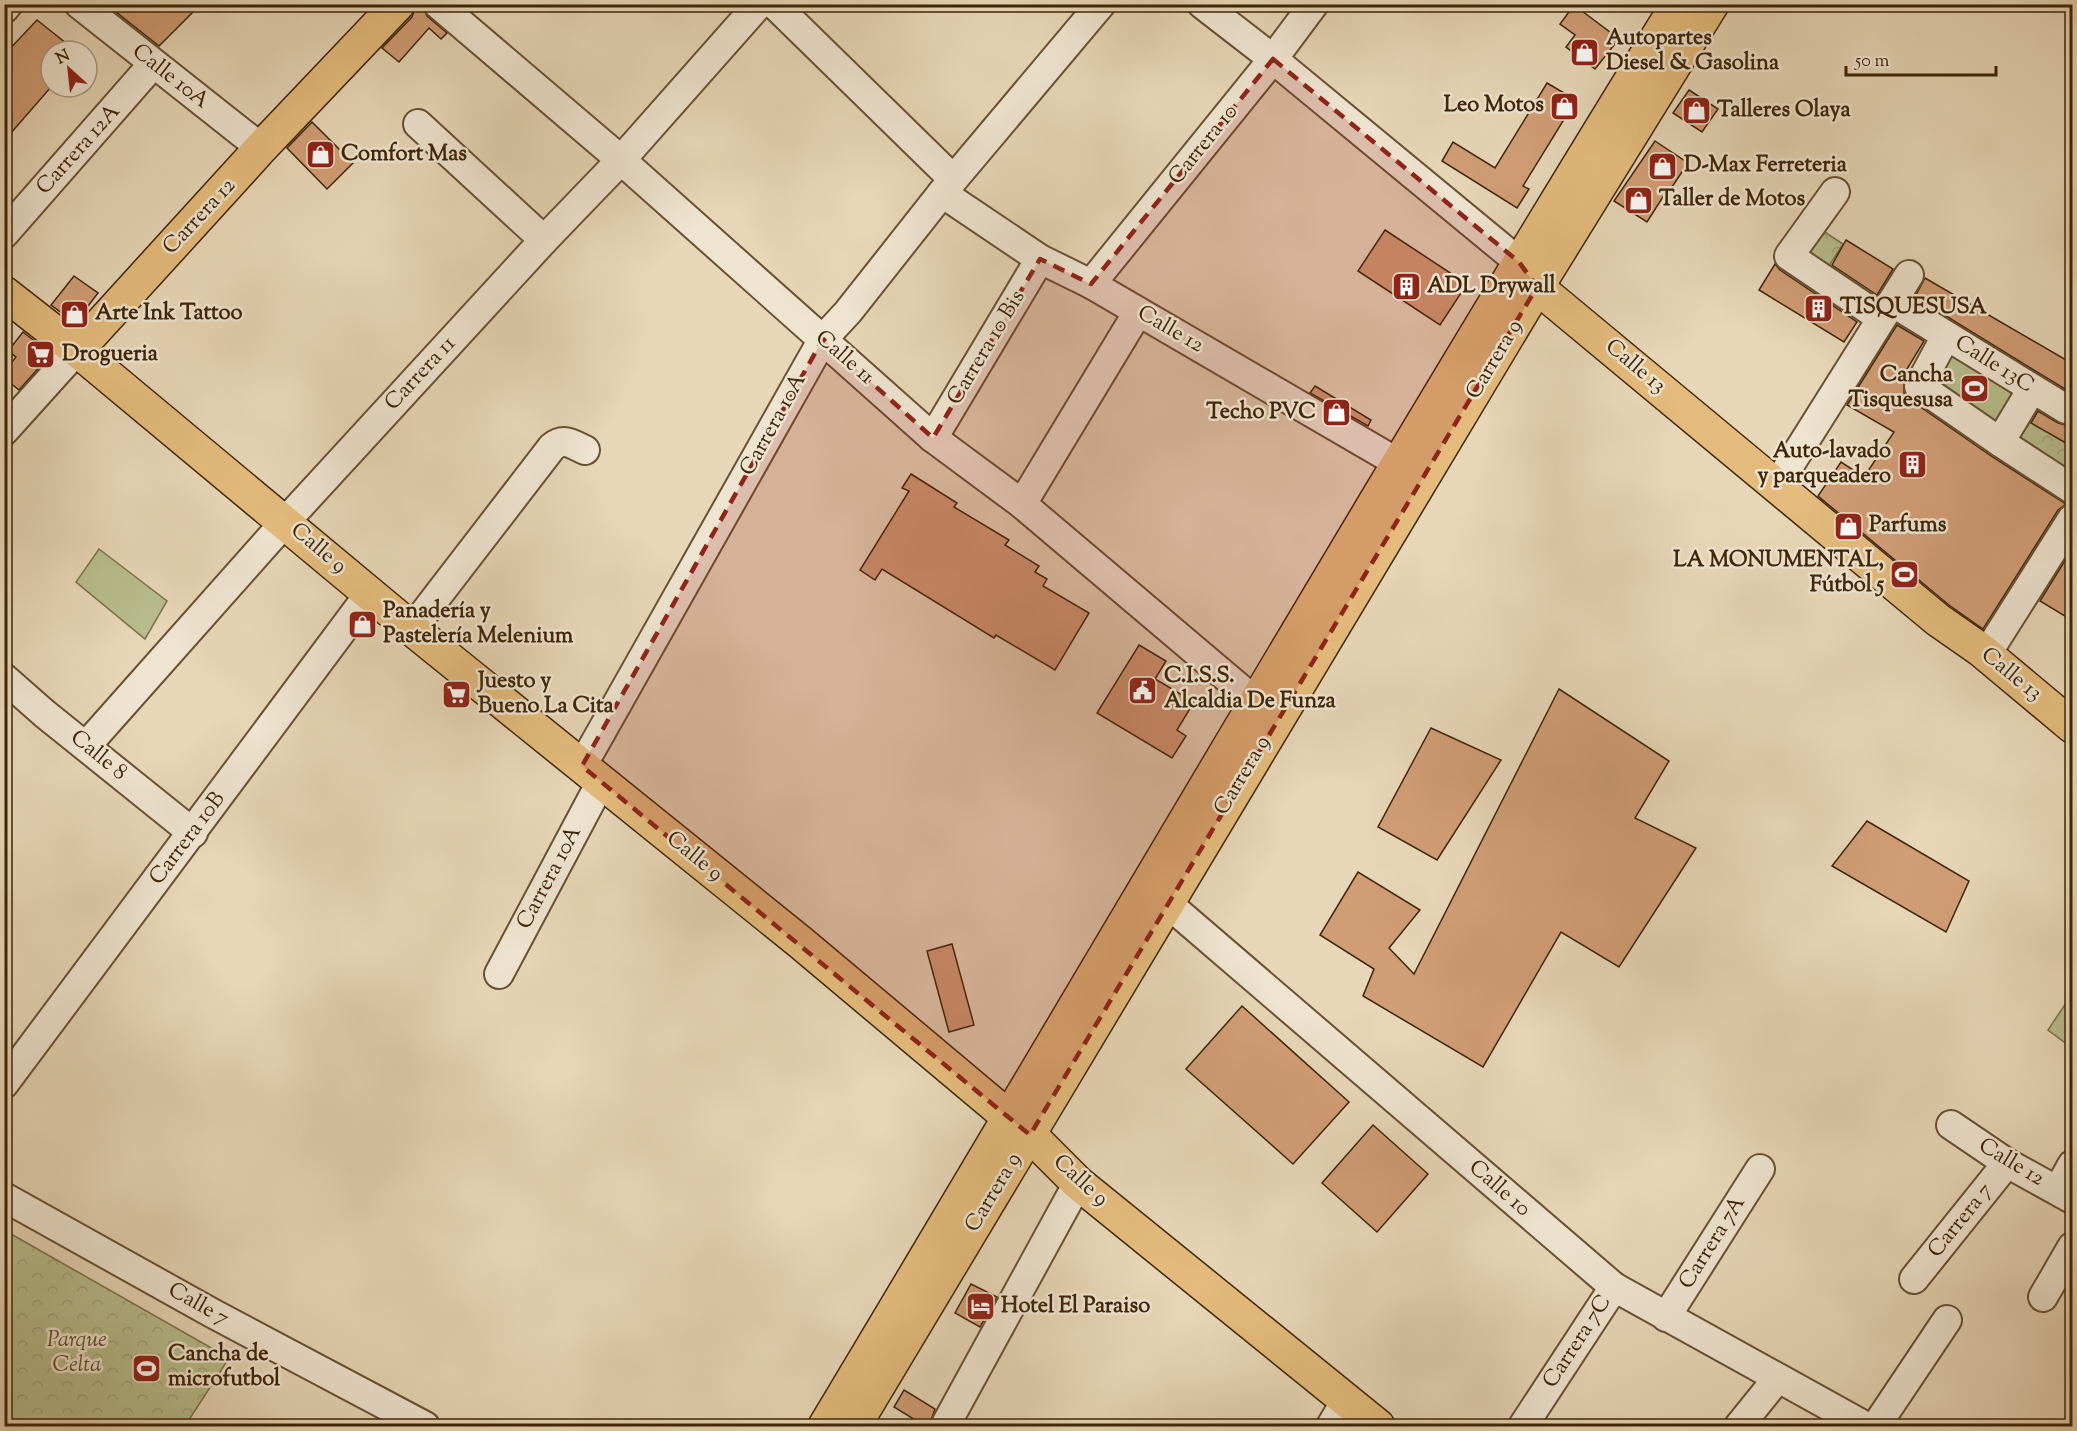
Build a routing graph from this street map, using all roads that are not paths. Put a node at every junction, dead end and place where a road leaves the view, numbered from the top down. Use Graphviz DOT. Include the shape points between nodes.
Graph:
graph roads {
  1 [pos="9,4"];
  2 [pos="79,4"];
  3 [pos="398,4"];
  4 [pos="438,4"];
  5 [pos="759,4"];
  6 [pos="774,4"];
  7 [pos="1101,4"];
  8 [pos="1202,4"];
  9 [pos="1314,4"];
  10 [pos="1678,4"];
  11 [pos="1712,4"];
  12 [pos="4,9"];
  13 [pos="1272,59"];
  14 [pos="153,64"];
  15 [pos="417,124"];
  16 [pos="261,148"];
  17 [pos="621,160"];
  18 [pos="947,186"];
  19 [pos="1835,192"];
  20 [pos="4,234"];
  21 [pos="544,240"];
  22 [pos="1040,259"];
  23 [pos="1528,274"];
  24 [pos="1909,275"];
  25 [pos="1091,284"];
  26 [pos="4,293"];
  27 [pos="1886,310"];
  28 [pos="1138,312"];
  29 [pos="1946,336"];
  30 [pos="823,339"];
  31 [pos="77,350"];
  32 [pos="2032,389"];
  33 [pos="2066,409"];
  34 [pos="4,431"];
  35 [pos="933,438"];
  36 [pos="2000,442"];
  37 [pos="585,450"];
  38 [pos="1400,464"];
  39 [pos="1777,485"];
  40 [pos="2073,489"];
  41 [pos="1022,504"];
  42 [pos="2073,519"];
  43 [pos="285,522"];
  44 [pos="370,593"];
  45 [pos="412,629"];
  46 [pos="1986,655"];
  47 [pos="4,678"];
  48 [pos="1257,703"];
  49 [pos="2073,726"];
  50 [pos="86,746"];
  51 [pos="592,774"];
  52 [pos="193,833"];
  53 [pos="1167,903"];
  54 [pos="499,974"];
  55 [pos="4,1084"];
  56 [pos="1951,1125"];
  57 [pos="1020,1126"];
  58 [pos="2007,1163"];
  59 [pos="2073,1166"];
  60 [pos="1760,1169"];
  61 [pos="1078,1183"];
  62 [pos="2065,1194"];
  63 [pos="4,1197"];
  64 [pos="2073,1247"];
  65 [pos="1914,1280"];
  66 [pos="1614,1287"];
  67 [pos="2043,1297"];
  68 [pos="1666,1317"];
  69 [pos="1947,1320"];
  70 [pos="1778,1379"];
  71 [pos="1339,1413"];
  72 [pos="425,1426"];
  73 [pos="849,1426"];
  74 [pos="945,1426"];
  75 [pos="1378,1426"];
  76 [pos="1523,1426"];
  77 [pos="1739,1426"];
  78 [pos="1865,1426"];
  79 [pos="1876,1426"];
  1 -- 12 [label="street"];
  2 -- 14 [label="street, Calle 10A"];
  3 -- 16 [label="main road, Carrera 12"];
  4 -- 17 [label="street, Calle 11"];
  5 -- 17 [label="street, Carrera 11"];
  6 -- 18 [label="street, Calle 12"];
  7 -- 18 [label="street, Carrera 10A"];
  8 -- 13 [label="street, Calle 13"];
  9 -- 13 [label="street, Carrera 10"];
  10 -- 23 [label="main road, Carrera 9"];
  11 -- 23 [label="main road, Carrera 9"];
  13 -- 23 [label="street, Calle 13"];
  13 -- 25 [label="street, Carrera 10"];
  14 -- 16 [label="street, Calle 10A"];
  14 -- 20 [label="street, Carrera 12A"];
  15 -- 21 [label="street"];
  16 -- 31 [label="main road, Carrera 12"];
  17 -- 21 [label="street, Carrera 11"];
  17 -- 30 [label="street, Calle 11"];
  18 -- 22 [label="street, Calle 12"];
  18 -- 30 [label="street, Carrera 10A"];
  19 -- 27 [label="street, Calle 13C" via="1789,256"];
  21 -- 43 [label="street, Carrera 11"];
  22 -- 25 [label="street, Calle 12"];
  22 -- 35 [label="street, Carrera 10 Bis"];
  23 -- 38 [label="main road, Carrera 9"];
  23 -- 39 [label="main road, Calle 13"];
  23 -- 53 [label="main road, Carrera 9"];
  24 -- 27 [label="street"];
  25 -- 28 [label="street, Calle 12"];
  26 -- 31 [label="main road, Calle 9"];
  27 -- 29 [label="street, Calle 13C"];
  27 -- 39 [label="street"];
  28 -- 38 [label="street, Calle 12"];
  28 -- 41 [label="street"];
  29 -- 32 [label="street, Calle 13C"];
  29 -- 36 [label="street" via="1919,386"];
  30 -- 35 [label="street, Calle 11"];
  30 -- 51 [label="street, Carrera 10A"];
  31 -- 34 [label="street, Carrera 12"];
  31 -- 43 [label="main road, Calle 9"];
  32 -- 33 [label="street, Calle 13C"];
  32 -- 36 [label="street"];
  35 -- 41 [label="street, Calle 11"];
  36 -- 40 [label="street"];
  37 -- 45 [label="street" via="566,441 552,447"];
  38 -- 48 [label="main road, Carrera 9"];
  39 -- 46 [label="main road, Calle 13" via="1938,620"];
  41 -- 48 [label="street, Calle 11"];
  42 -- 46 [label="street"];
  43 -- 44 [label="main road, Calle 9"];
  43 -- 50 [label="street, Carrera 11"];
  44 -- 45 [label="main road, Calle 9"];
  44 -- 52 [label="street, Carrera 10B"];
  45 -- 51 [label="main road, Calle 9"];
  46 -- 49 [label="main road, Calle 13"];
  47 -- 50 [label="street, Calle 8"];
  48 -- 57 [label="main road, Carrera 9"];
  50 -- 52 [label="street, Calle 8"];
  51 -- 54 [label="street, Carrera 10A"];
  51 -- 57 [label="main road, Calle 9"];
  52 -- 55 [label="street, Carrera 10B"];
  53 -- 57 [label="main road, Carrera 9"];
  53 -- 66 [label="street, Calle 10"];
  56 -- 58 [label="street, Calle 12"];
  57 -- 61 [label="main road, Calle 9"];
  57 -- 73 [label="main road, Carrera 9"];
  58 -- 62 [label="street, Calle 12"];
  58 -- 65 [label="street, Carrera 7"];
  59 -- 62 [label="street"];
  60 -- 68 [label="street, Carrera 7A"];
  61 -- 71 [label="main road, Calle 9"];
  61 -- 74 [label="street"];
  63 -- 72 [label="street, Calle 7"];
  64 -- 67 [label="street"];
  66 -- 68 [label="street, Calle 10"];
  66 -- 76 [label="street, Carrera 7C"];
  68 -- 70 [label="street, Calle 10"];
  69 -- 79 [label="street"];
  70 -- 77 [label="street"];
  70 -- 78 [label="street, Calle 10"];
  71 -- 75 [label="main road, Calle 9"];
}
